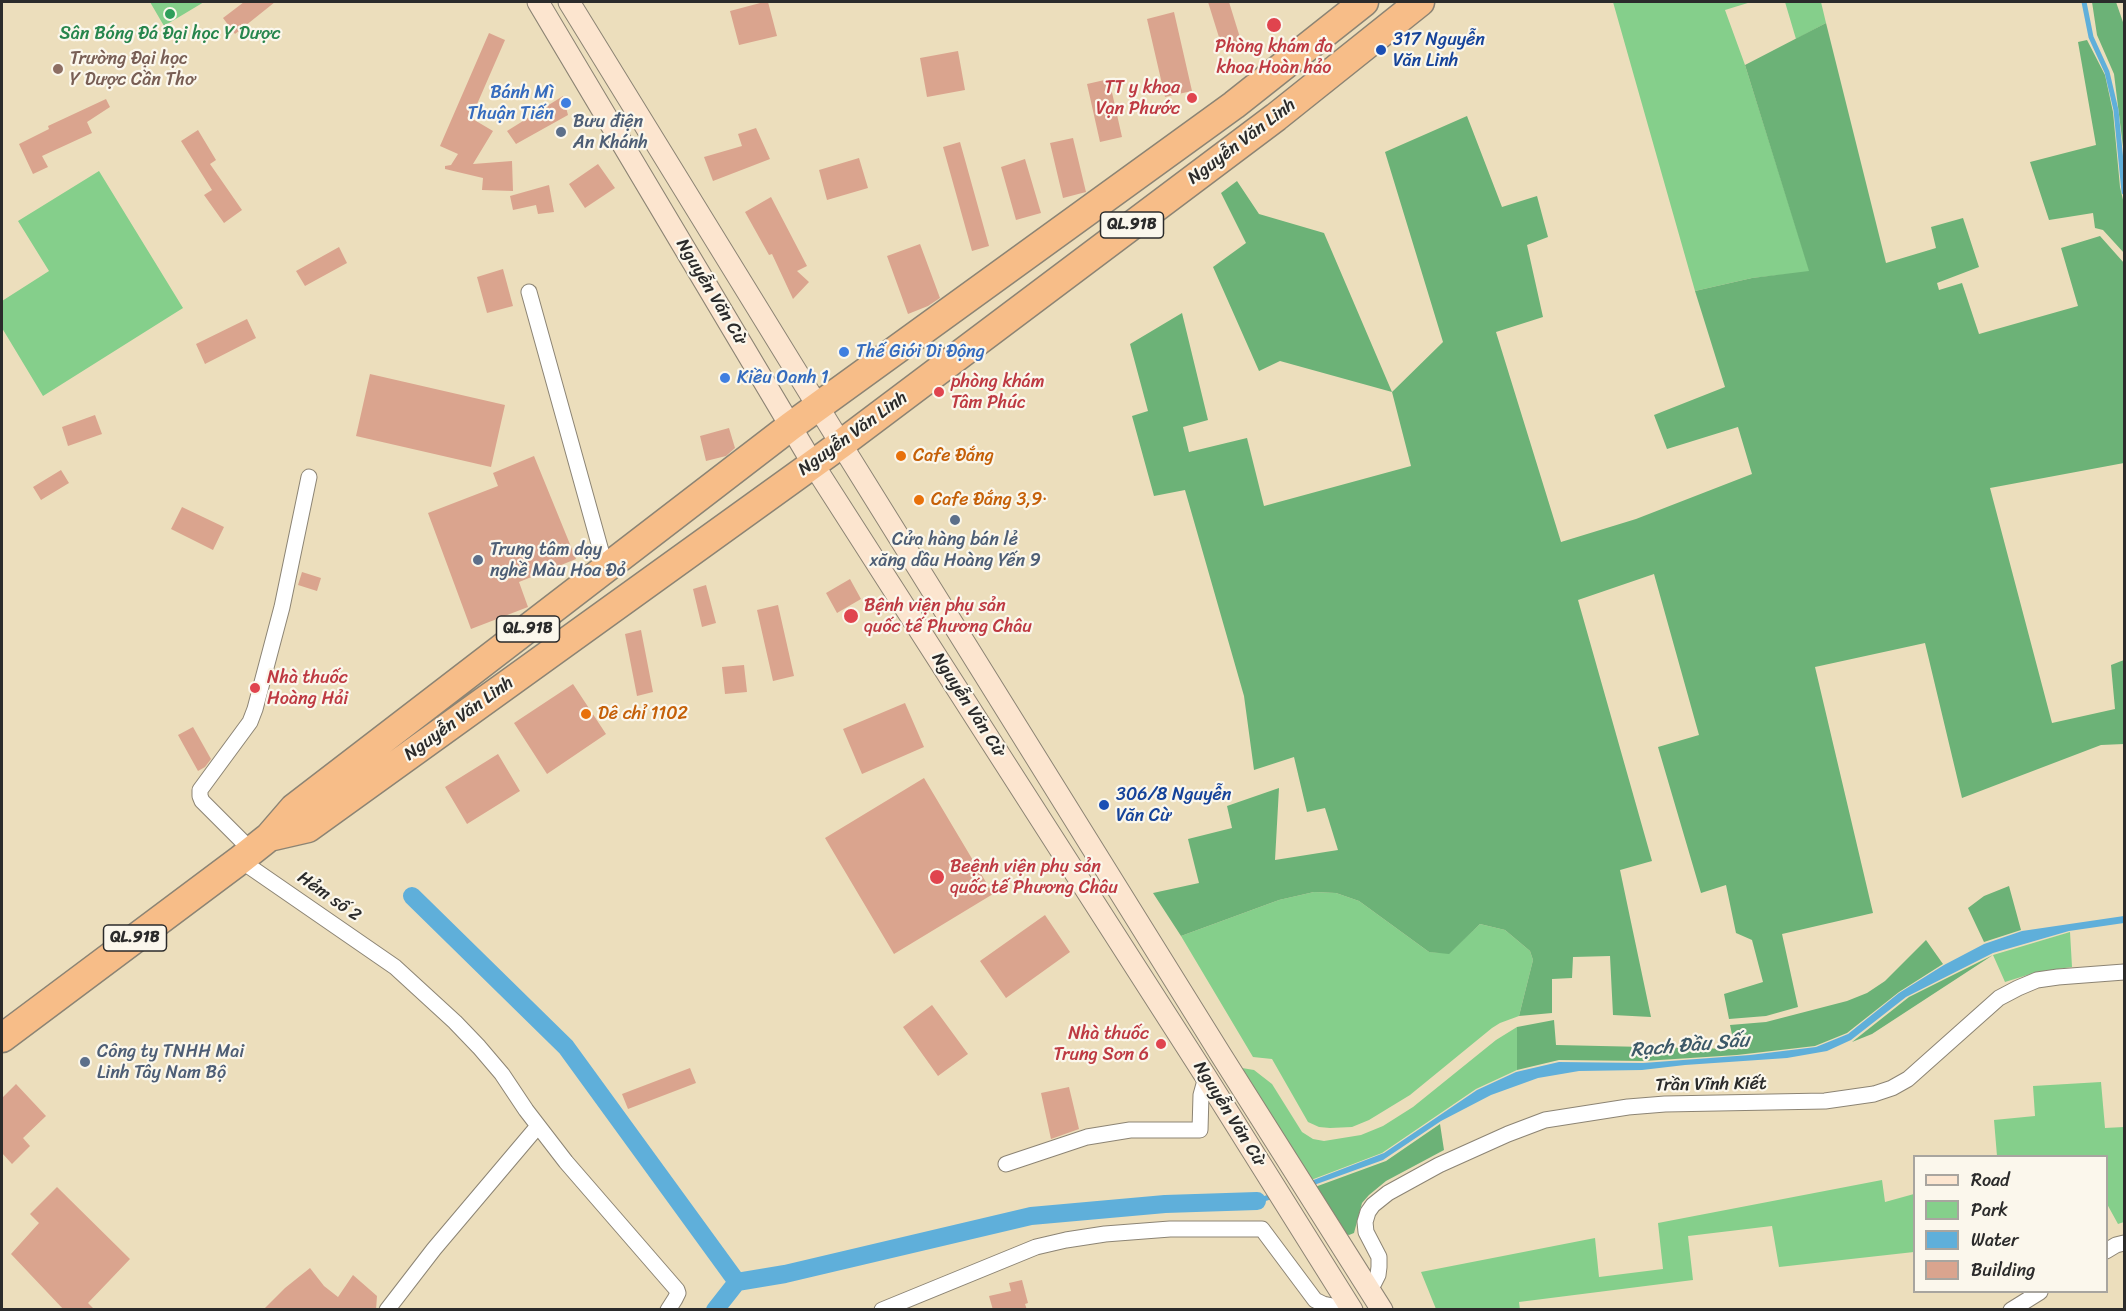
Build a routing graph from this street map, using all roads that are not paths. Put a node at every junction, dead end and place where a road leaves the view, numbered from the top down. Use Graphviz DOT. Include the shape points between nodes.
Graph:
graph roads {
  1 [pos="538,2"];
  2 [pos="569,2"];
  3 [pos="1364,2"];
  4 [pos="1420,2"];
  5 [pos="529,292"];
  6 [pos="819,405"];
  7 [pos="791,426"];
  8 [pos="841,444"];
  9 [pos="813,464"];
  10 [pos="309,477"];
  11 [pos="606,569"];
  12 [pos="253,849"];
  13 [pos="1150,940"];
  14 [pos="1128,955"];
  15 [pos="2124,972"];
  16 [pos="2,1038"];
  17 [pos="1206,1077"];
  18 [pos="538,1126"];
  19 [pos="1006,1164"];
  20 [pos="1366,1232"];
  21 [pos="1339,1241"];
  22 [pos="2124,1243"];
  23 [pos="2108,1250"];
  24 [pos="1368,1287"];
  25 [pos="2038,1293"];
  26 [pos="678,1306"];
  27 [pos="387,1310"];
  28 [pos="882,1310"];
  29 [pos="1351,1310"];
  30 [pos="1382,1310"];
  31 [pos="2011,1310"];
  1 -- 7 [label="main road, Nguyễn Văn Cừ"];
  2 -- 6 [label="main road, Nguyễn Văn Cừ"];
  3 -- 6 [label="highway, Nguyễn Văn Linh / QL.91B" via="1224,112"];
  4 -- 8 [label="highway, Nguyễn Văn Linh / QL.91B" via="1276,117"];
  5 -- 11 [label="street"];
  6 -- 7 [label="highway, Nguyễn Văn Linh / QL.91B"];
  6 -- 8 [label="main road, Nguyễn Văn Cừ"];
  7 -- 9 [label="main road, Nguyễn Văn Cừ"];
  7 -- 11 [label="highway, Nguyễn Văn Linh / QL.91B"];
  8 -- 9 [label="highway, Nguyễn Văn Linh / QL.91B"];
  8 -- 13 [label="main road, Nguyễn Văn Cừ"];
  9 -- 12 [label="highway, Nguyễn Văn Linh / QL.91B" via="308,828"];
  9 -- 14 [label="main road, Nguyễn Văn Cừ"];
  10 -- 12 [label="street, Hẻm số 2" via="282,607 255,710 200,790 202,801"];
  11 -- 12 [label="highway, Nguyễn Văn Linh / QL.91B" via="294,808"];
  12 -- 16 [label="highway, Nguyễn Văn Linh / QL.91B"];
  12 -- 18 [label="street, Hẻm số 2" via="395,966 455,1022 502,1074"];
  13 -- 14 [label="main road"];
  13 -- 21 [label="main road, Nguyễn Văn Cừ"];
  14 -- 17 [label="main road, Nguyễn Văn Cừ"];
  15 -- 20 [label="street, Trần Vĩnh Kiết" via="2037,980 2018,988 1999,998 1908,1079 1874,1094 1825,1101 1647,1106 1545,1120 1388,1193 1368,1212"];
  17 -- 19 [label="street" via="1200,1130 1130,1130 1088,1137"];
  17 -- 29 [label="main road, Nguyễn Văn Cừ"];
  18 -- 26 [label="street, Hẻm số 2" via="676,1290"];
  18 -- 27 [label="street"];
  20 -- 21 [label="street" via="1362,1242 1352,1246"];
  20 -- 24 [label="street" via="1380,1267 1374,1283"];
  21 -- 24 [label="main road, Nguyễn Văn Cừ"];
  22 -- 23 [label="street"];
  24 -- 30 [label="main road, Nguyễn Văn Cừ"];
  25 -- 31 [label="street"];
  28 -- 29 [label="street" via="1036,1247 1066,1240 1170,1230 1262,1228 1315,1300"];
}
